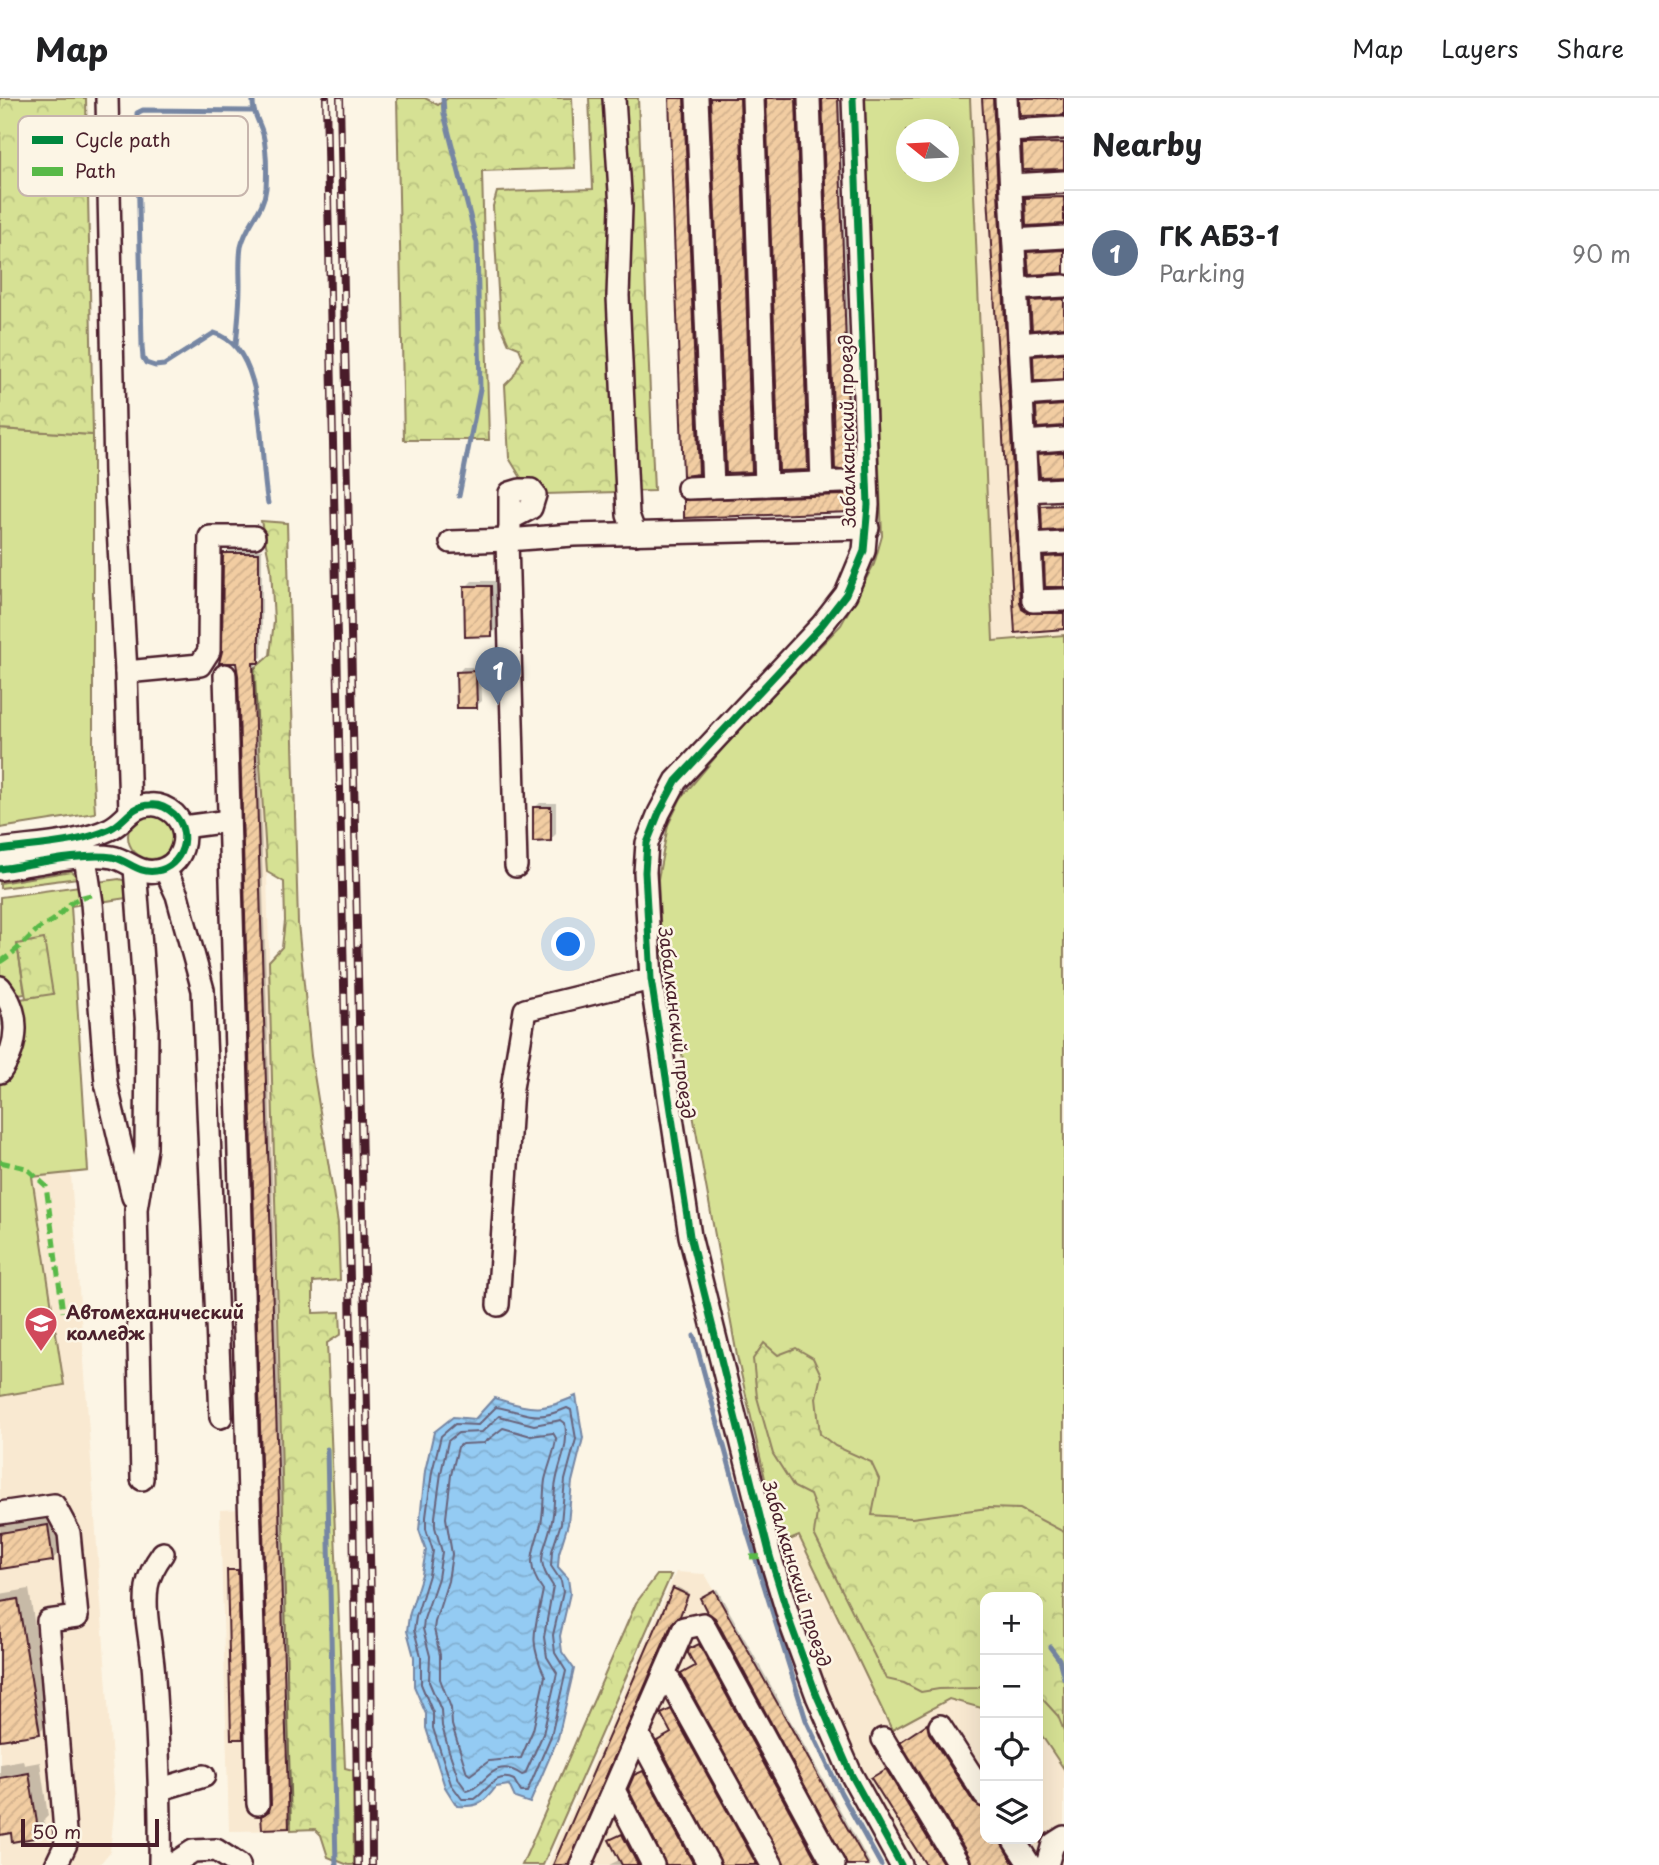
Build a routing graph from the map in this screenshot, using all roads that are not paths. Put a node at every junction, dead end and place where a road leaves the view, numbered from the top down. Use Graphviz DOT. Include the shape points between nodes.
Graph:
graph roads {
  1 [pos="107,98"];
  2 [pos="614,98"];
  3 [pos="697,98"];
  4 [pos="753,98"];
  5 [pos="809,98"];
  6 [pos="853,98"];
  7 [pos="1006,98"];
  8 [pos="107,116"];
  9 [pos="1063,128"];
  10 [pos="1008,131"];
  11 [pos="1064,182"];
  12 [pos="1011,185"];
  13 [pos="109,196"];
  14 [pos="1064,237"];
  15 [pos="1014,240"];
  16 [pos="1064,286"];
  17 [pos="1016,289"];
  18 [pos="1064,340"];
  19 [pos="1020,344"];
  20 [pos="1064,392"];
  21 [pos="1022,395"];
  22 [pos="1064,439"];
  23 [pos="1024,442"];
  24 [pos="766,485"];
  25 [pos="713,487"];
  26 [pos="688,488"];
  27 [pos="1064,489"];
  28 [pos="1027,491"];
  29 [pos="868,528"];
  30 [pos="508,530"];
  31 [pos="635,534"];
  32 [pos="254,537"];
  33 [pos="450,542"];
  34 [pos="1064,544"];
  35 [pos="1030,545"];
  36 [pos="1064,600"];
  37 [pos="126,672"];
  38 [pos="225,675"];
  39 [pos="130,811"];
  40 [pos="229,821"];
  41 [pos="183,827"];
  42 [pos="0,850"];
  43 [pos="85,857"];
  44 [pos="516,866"];
  45 [pos="135,868"];
  46 [pos="0,869"];
  47 [pos="165,869"];
  48 [pos="651,979"];
  49 [pos="0,987"];
  50 [pos="0,1072"];
  51 [pos="136,1209"];
  52 [pos="498,1305"];
  53 [pos="221,1417"];
  54 [pos="142,1479"];
  55 [pos="0,1513"];
  56 [pos="163,1553"];
  57 [pos="665,1672"];
  58 [pos="940,1726"];
  59 [pos="638,1734"];
  60 [pos="883,1739"];
  61 [pos="204,1776"];
  62 [pos="980,1788"];
  63 [pos="161,1789"];
  64 [pos="614,1790"];
  65 [pos="258,1804"];
  66 [pos="1064,1837"];
  67 [pos="1016,1844"];
  68 [pos="56,1865"];
  69 [pos="160,1865"];
  70 [pos="172,1865"];
  71 [pos="239,1865"];
  72 [pos="581,1865"];
  73 [pos="653,1865"];
  74 [pos="709,1865"];
  75 [pos="772,1865"];
  76 [pos="834,1865"];
  77 [pos="901,1865"];
  78 [pos="959,1865"];
  79 [pos="1030,1865"];
  80 [pos="1046,1865"];
  1 -- 8 [label="street"];
  2 -- 31 [label="street" via="628,515"];
  3 -- 25 [label="street"];
  4 -- 24 [label="street"];
  5 -- 24 [label="street" via="832,483"];
  6 -- 29 [label="street, Забалканский проезд"];
  7 -- 10 [label="street"];
  9 -- 10 [label="street"];
  10 -- 12 [label="street"];
  11 -- 12 [label="street"];
  12 -- 15 [label="street"];
  13 -- 37 [label="street" via="115,473"];
  14 -- 15 [label="street"];
  15 -- 17 [label="street"];
  16 -- 17 [label="street"];
  17 -- 19 [label="street"];
  18 -- 19 [label="street"];
  19 -- 21 [label="street"];
  20 -- 21 [label="street"];
  21 -- 23 [label="street"];
  22 -- 23 [label="street"];
  23 -- 28 [label="street"];
  24 -- 25 [label="street"];
  25 -- 26 [label="street"];
  27 -- 28 [label="street"];
  28 -- 35 [label="street"];
  29 -- 31 [label="street"];
  29 -- 48 [label="street, Забалканский проезд" via="846,594 676,782 659,813 648,843 645,872"];
  30 -- 31 [label="street"];
  30 -- 33 [label="street"];
  30 -- 44 [label="street"];
  32 -- 37 [label="street" via="210,537 209,651 200,665"];
  34 -- 35 [label="street"];
  35 -- 36 [label="street" via="1033,600"];
  37 -- 39 [label="street"];
  38 -- 40 [label="street"];
  39 -- 41 [label="street" via="160,806 170,810"];
  39 -- 42 [label="street" via="120,824 105,832"];
  40 -- 41 [label="street"];
  40 -- 65 [label="street"];
  41 -- 47 [label="street" via="184,847"];
  43 -- 45 [label="street" via="111,856"];
  43 -- 46 [label="street"];
  43 -- 51 [label="street" via="106,1083"];
  45 -- 47 [label="street" via="145,872"];
  45 -- 51 [label="street" via="147,1026 146,1148"];
  47 -- 53 [label="street" via="177,895 203,990"];
  48 -- 52 [label="street" via="525,1010 512,1088"];
  48 -- 77 [label="street, Забалканский проезд" via="690,1236 770,1556 817,1696 851,1774"];
  49 -- 50 [label="street" via="15,1021 10,1058"];
  51 -- 54 [label="street"];
  55 -- 68 [label="street" via="54,1505 69,1533 77,1617 48,1621 66,1844"];
  56 -- 63 [label="street" via="153,1566 146,1605"];
  57 -- 59 [label="street"];
  57 -- 75 [label="street"];
  57 -- 76 [label="street" via="684,1628 703,1624"];
  58 -- 62 [label="street"];
  59 -- 64 [label="street"];
  59 -- 74 [label="street"];
  60 -- 78 [label="street"];
  61 -- 63 [label="street"];
  63 -- 69 [label="street"];
  64 -- 72 [label="street"];
  64 -- 73 [label="street"];
  66 -- 80 [label="street" via="1053,1844"];
  67 -- 79 [label="street"];
  70 -- 71 [label="street" via="193,1850 216,1850"];
}
